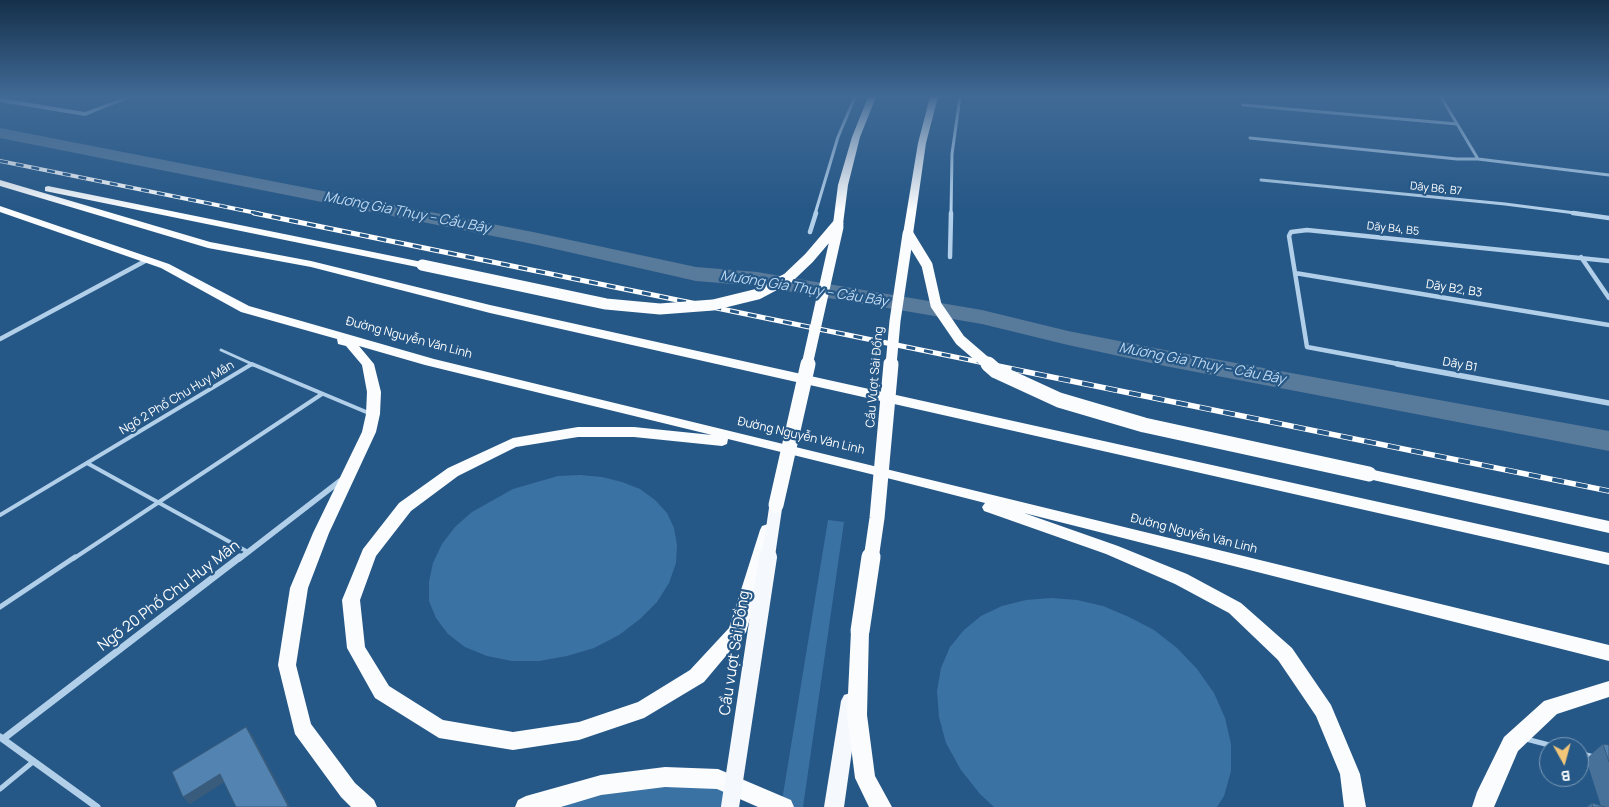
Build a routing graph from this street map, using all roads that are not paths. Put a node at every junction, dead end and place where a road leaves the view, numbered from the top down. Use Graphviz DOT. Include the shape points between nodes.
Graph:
graph roads {
  1 [pos="839,135"];
  2 [pos="857,135"];
  3 [pos="924,135"];
  4 [pos="954,135"];
  5 [pos="1464,135"];
  6 [pos="1250,138"];
  7 [pos="1478,159"];
  8 [pos="1609,175"];
  9 [pos="1261,180"];
  10 [pos="3,183"];
  11 [pos="0,209"];
  12 [pos="1609,218"];
  13 [pos="838,224"];
  14 [pos="810,232"];
  15 [pos="908,234"];
  16 [pos="950,257"];
  17 [pos="1581,257"];
  18 [pos="147,260"];
  19 [pos="1609,261"];
  20 [pos="422,266"];
  21 [pos="1295,273"];
  22 [pos="1609,298"];
  23 [pos="284,320"];
  24 [pos="1609,325"];
  25 [pos="0,339"];
  26 [pos="1307,347"];
  27 [pos="221,350"];
  28 [pos="252,364"];
  29 [pos="322,394"];
  30 [pos="1609,403"];
  31 [pos="373,414"];
  32 [pos="773,446"];
  33 [pos="87,463"];
  34 [pos="351,474"];
  35 [pos="899,476"];
  36 [pos="158,502"];
  37 [pos="776,505"];
  38 [pos="0,515"];
  39 [pos="1609,527"];
  40 [pos="248,552"];
  41 [pos="1609,559"];
  42 [pos="0,607"];
  43 [pos="860,631"];
  44 [pos="1609,653"];
  45 [pos="1609,690"];
  46 [pos="1519,737"];
  47 [pos="2,738"];
  48 [pos="1539,742"];
  49 [pos="1589,756"];
  50 [pos="1602,759"];
  51 [pos="34,761"];
  52 [pos="0,789"];
  53 [pos="97,807"];
  54 [pos="366,807"];
  55 [pos="526,807"];
  56 [pos="730,807"];
  57 [pos="783,807"];
  58 [pos="834,807"];
  59 [pos="881,807"];
  60 [pos="1354,807"];
  61 [pos="1483,807"];
  1 -- 14 [label="street"];
  2 -- 13 [label="highway"];
  3 -- 15 [label="highway, Cầu Vượt Sài Đồng"];
  4 -- 16 [label="street"];
  5 -- 7 [label="street"];
  6 -- 7 [label="street"];
  7 -- 8 [label="street"];
  9 -- 12 [label="street, Dãy B6, B7" via="1513,205"];
  10 -- 20 [label="highway" via="55,190"];
  10 -- 41 [label="highway" via="208,245 311,264 490,310"];
  11 -- 18 [label="highway, Đường Nguyễn Văn Linh"];
  13 -- 20 [label="highway, bridge" via="788,278 758,294 713,305 660,309 606,304"];
  13 -- 37 [label="highway, bridge"];
  15 -- 39 [label="highway, bridge" via="927,265 936,305 960,340 996,370 1059,400 1144,425"];
  15 -- 43 [label="highway, Cầu Vượt Sài Đồng, bridge" via="895,321 877,518"];
  17 -- 19 [label="street, Dãy B4, B5"];
  17 -- 21 [label="street, Dãy B4, B5" via="1297,230 1289,236"];
  17 -- 22 [label="street"];
  18 -- 23 [label="highway, Đường Nguyễn Văn Linh" via="244,309"];
  18 -- 25 [label="street"];
  21 -- 24 [label="street, Dãy B2, B3"];
  21 -- 26 [label="street, Dãy B4, B5"];
  23 -- 31 [label="highway" via="350,344 368,364 374,392"];
  23 -- 32 [label="highway, Đường Nguyễn Văn Linh" via="430,362"];
  26 -- 30 [label="street, Dãy B1"];
  27 -- 28 [label="lane"];
  28 -- 29 [label="lane, Ngõ 2 Phố Chu Huy Mân"];
  28 -- 33 [label="lane, Ngõ 2 Phố Chu Huy Mân"];
  29 -- 31 [label="lane, Ngõ 2 Phố Chu Huy Mân"];
  29 -- 36 [label="lane"];
  31 -- 34 [label="highway"];
  32 -- 35 [label="highway, Đường Nguyễn Văn Linh"];
  32 -- 37 [label="highway, bridge" via="634,432 578,432 513,443 453,472 405,507 368,553 351,600 356,648 382,692 439,729 513,741 579,731 644,709 697,676 737,632"];
  33 -- 36 [label="lane"];
  33 -- 38 [label="lane, Ngõ 2 Phố Chu Huy Mân"];
  34 -- 40 [label="street, Ngõ 20 Phố Chu Huy Mân"];
  34 -- 54 [label="highway" via="321,533 299,588 287,665 302,728 348,790"];
  35 -- 44 [label="highway, Đường Nguyễn Văn Linh"];
  35 -- 60 [label="highway" via="1112,550 1181,579 1234,608 1285,654 1324,711 1350,774"];
  36 -- 40 [label="lane"];
  36 -- 42 [label="lane"];
  37 -- 56 [label="main road, Cầu vượt Sài Đồng, bridge"];
  40 -- 47 [label="street, Ngõ 20 Phố Chu Huy Mân"];
  43 -- 58 [label="main road"];
  43 -- 59 [label="highway, Cầu Vượt Sài Đồng" via="857,715 865,778"];
  45 -- 46 [label="highway" via="1551,707"];
  46 -- 48 [label="lane"];
  46 -- 61 [label="highway" via="1511,744"];
  47 -- 51 [label="street"];
  49 -- 50 [label="lane"];
  51 -- 52 [label="lane"];
  51 -- 53 [label="street"];
  55 -- 57 [label="highway" via="600,786 665,777 718,779"];
}
